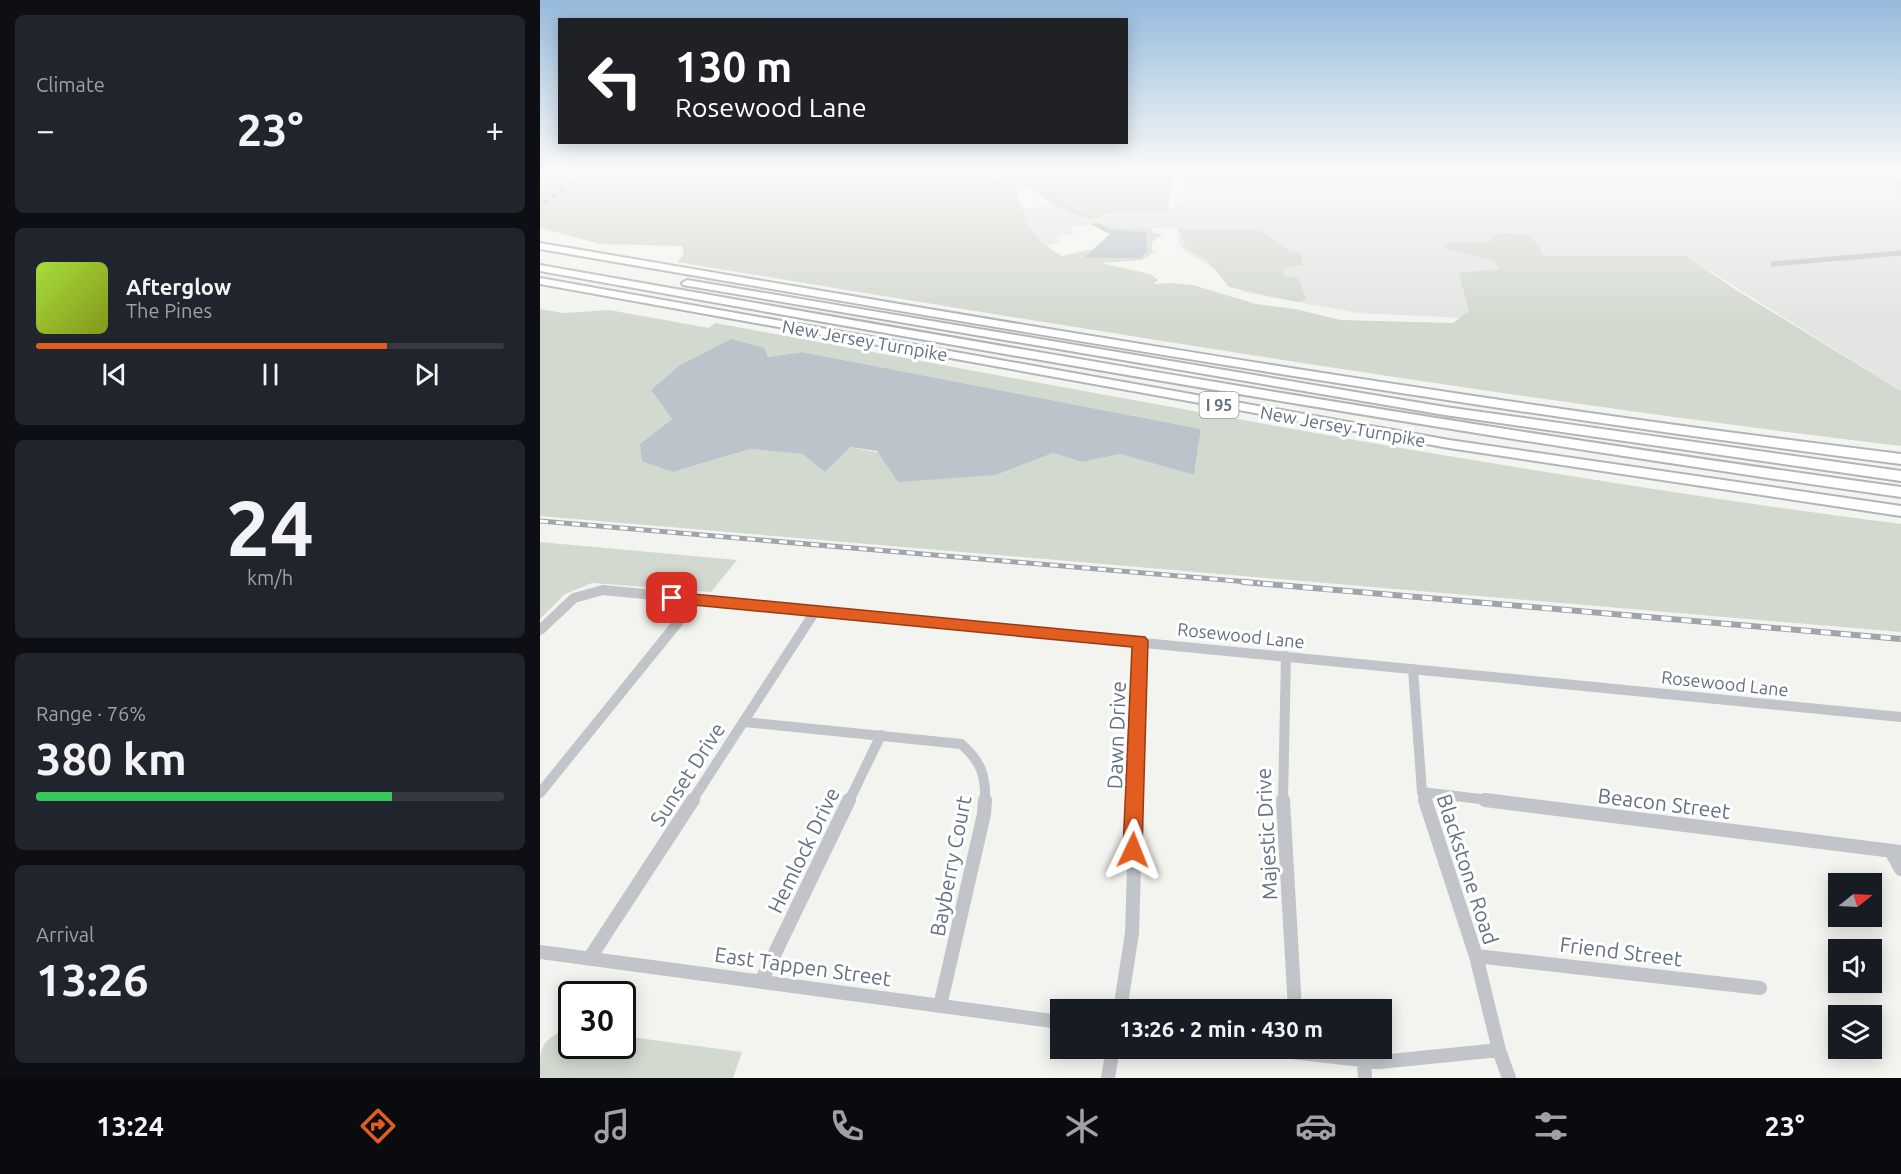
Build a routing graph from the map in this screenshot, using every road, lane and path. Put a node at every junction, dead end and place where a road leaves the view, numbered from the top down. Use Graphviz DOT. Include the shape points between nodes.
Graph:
graph roads {
  1 [pos="540,246"];
  2 [pos="1901,253"];
  3 [pos="540,257"];
  4 [pos="1773,264"];
  5 [pos="540,268"];
  6 [pos="540,281"];
  7 [pos="1901,459"];
  8 [pos="1901,476"];
  9 [pos="1901,492"];
  10 [pos="1901,511"];
  11 [pos="696,600"];
  12 [pos="816,610"];
  13 [pos="540,630"];
  14 [pos="1140,641"];
  15 [pos="1286,657"];
  16 [pos="1413,669"];
  17 [pos="1901,717"];
  18 [pos="744,722"];
  19 [pos="881,735"];
  20 [pos="1422,792"];
  21 [pos="540,794"];
  22 [pos="1896,852"];
  23 [pos="1901,870"];
  24 [pos="540,952"];
  25 [pos="1476,956"];
  26 [pos="589,958"];
  27 [pos="761,982"];
  28 [pos="1760,988"];
  29 [pos="1122,999"];
  30 [pos="1295,999"];
  31 [pos="940,1006"];
  32 [pos="1050,1021"];
  33 [pos="1499,1050"];
  34 [pos="1111,1059"];
  35 [pos="1356,1059"];
  36 [pos="1364,1060"];
  37 [pos="1108,1078"];
  38 [pos="1365,1078"];
  39 [pos="1509,1078"];
  1 -- 7 [label="highway" via="1396,389"];
  2 -- 4 [label="street"];
  3 -- 8 [label="highway, New Jersey Turnpike / I 95" via="1344,396"];
  5 -- 9 [label="highway, New Jersey Turnpike / I 95" via="1329,408"];
  6 -- 10 [label="highway, New Jersey Turnpike / I 95" via="1415,439"];
  11 -- 12 [label="street, Rosewood Lane"];
  11 -- 13 [label="street, Rosewood Lane" via="603,590 578,594"];
  11 -- 21 [label="street"];
  12 -- 14 [label="street, Rosewood Lane"];
  12 -- 18 [label="street, Sunset Drive"];
  14 -- 15 [label="street, Rosewood Lane"];
  14 -- 29 [label="street, Dawn Drive" via="1132,933"];
  15 -- 16 [label="street, Rosewood Lane"];
  15 -- 30 [label="street, Majestic Drive" via="1283,789"];
  16 -- 17 [label="street, Rosewood Lane"];
  16 -- 20 [label="street, Blackstone Road"];
  18 -- 19 [label="street, Bayberry Court"];
  18 -- 26 [label="street, Sunset Drive"];
  19 -- 27 [label="street, Hemlock Drive"];
  19 -- 31 [label="street, Bayberry Court" via="961,744 983,766 984,814"];
  20 -- 22 [label="street, Beacon Street"];
  20 -- 25 [label="street, Blackstone Road"];
  22 -- 23 [label="street"];
  24 -- 26 [label="street, East Tappen Street"];
  25 -- 28 [label="street, Friend Street"];
  25 -- 33 [label="street, Blackstone Road"];
  26 -- 27 [label="street, East Tappen Street"];
  27 -- 31 [label="street, East Tappen Street"];
  31 -- 32 [label="street, East Tappen Street"];
  33 -- 36 [label="street" via="1380,1062"];
  33 -- 39 [label="street, Blackstone Road"];
  34 -- 37 [label="street"];
  35 -- 36 [label="street"];
  36 -- 38 [label="street"];
}
